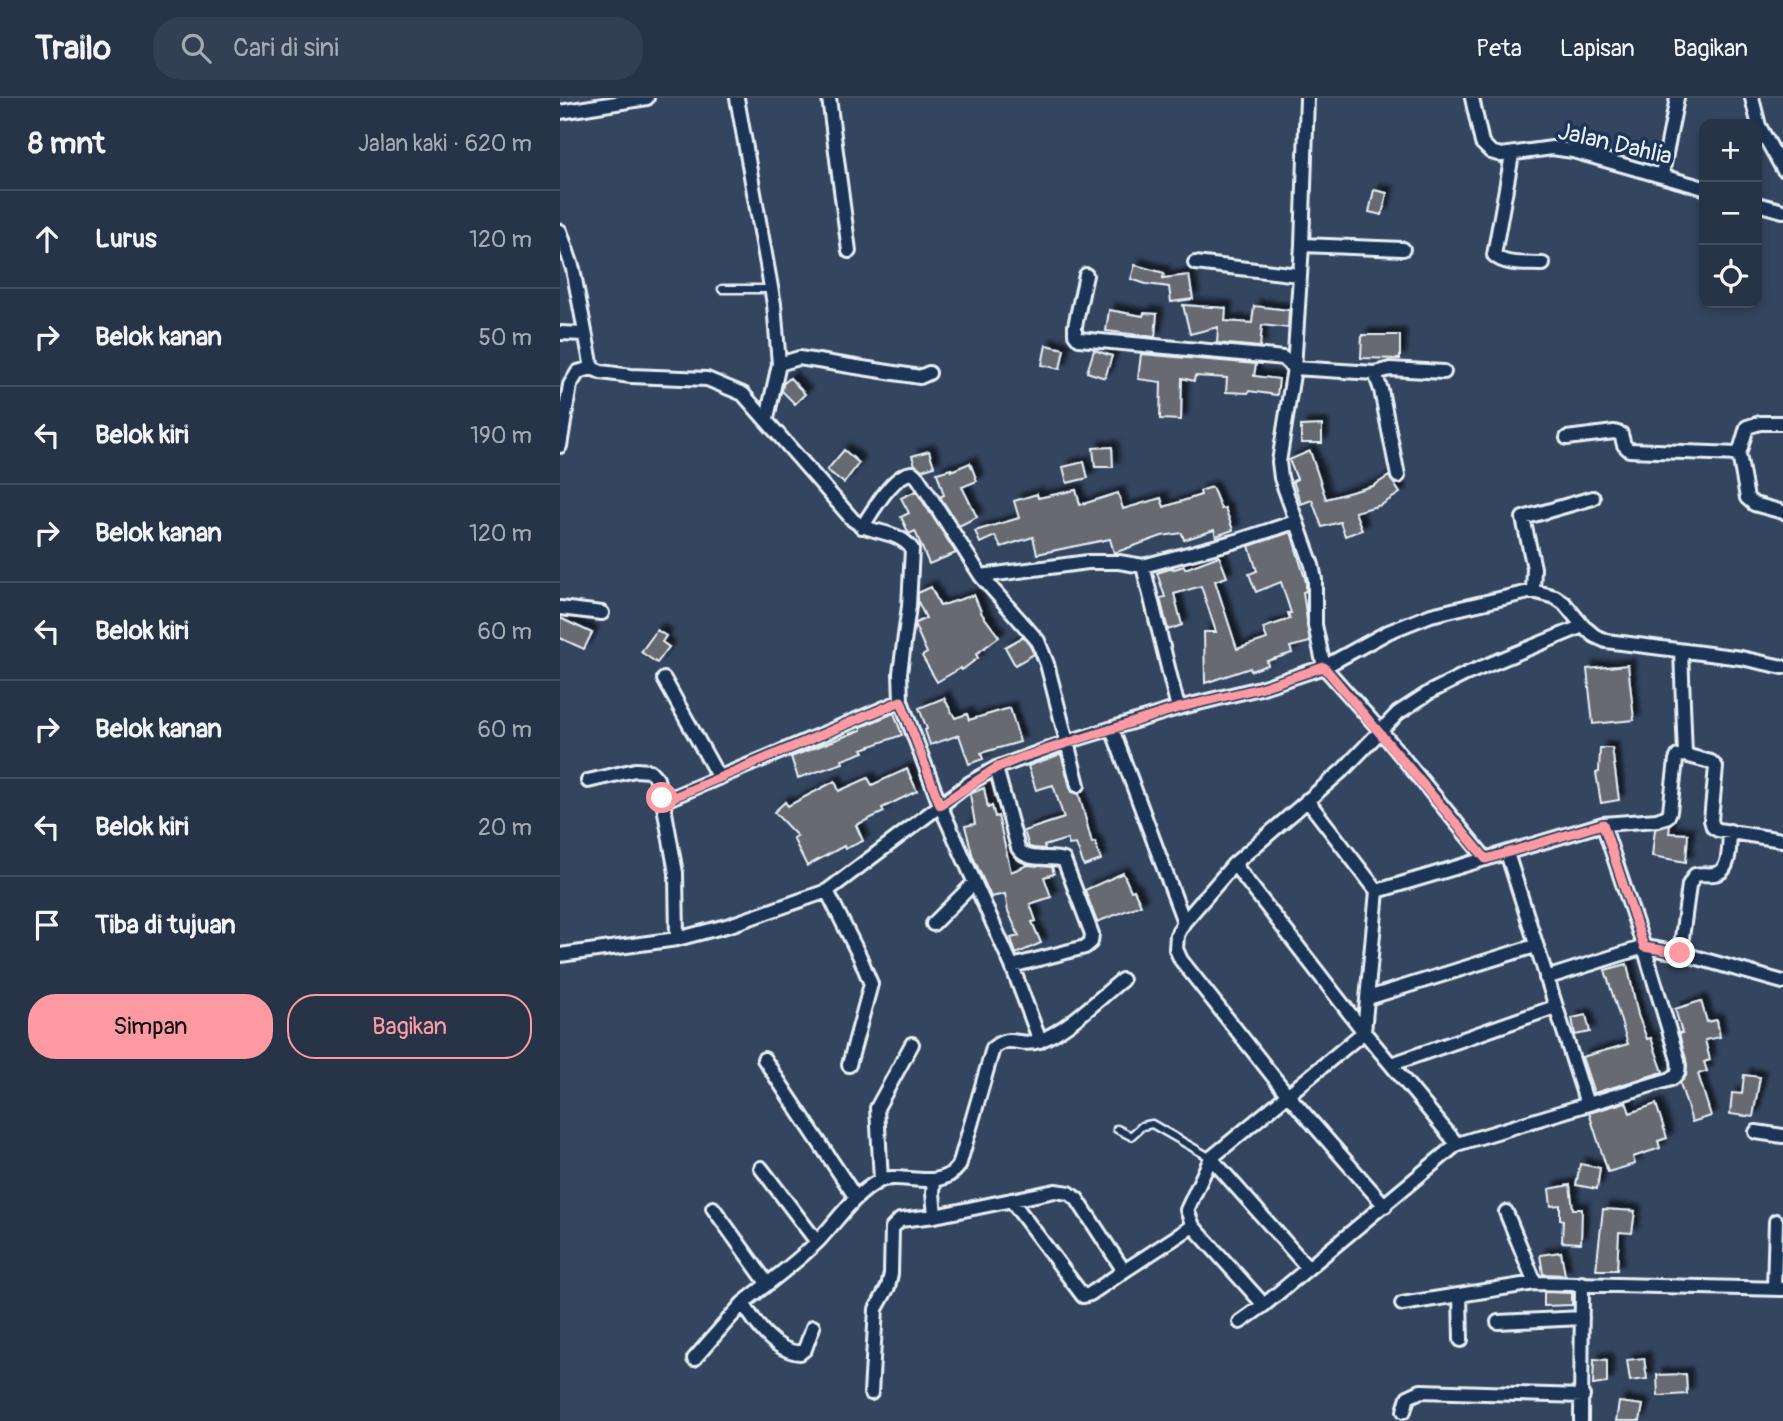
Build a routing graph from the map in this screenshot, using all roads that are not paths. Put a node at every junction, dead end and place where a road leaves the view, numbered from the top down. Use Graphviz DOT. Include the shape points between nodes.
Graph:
graph roads {
  1 [pos="647,98"];
  2 [pos="737,98"];
  3 [pos="829,98"];
  4 [pos="1307,98"];
  5 [pos="1472,98"];
  6 [pos="1677,98"];
  7 [pos="1752,98"];
  8 [pos="560,112"];
  9 [pos="1512,155"];
  10 [pos="1783,169"];
  11 [pos="1662,174"];
  12 [pos="1699,186"];
  13 [pos="1762,205"];
  14 [pos="1783,211"];
  15 [pos="560,231"];
  16 [pos="1302,245"];
  17 [pos="562,246"];
  18 [pos="1403,249"];
  19 [pos="849,251"];
  20 [pos="1195,263"];
  21 [pos="1544,264"];
  22 [pos="1086,275"];
  23 [pos="1299,275"];
  24 [pos="722,289"];
  25 [pos="771,289"];
  26 [pos="560,333"];
  27 [pos="584,334"];
  28 [pos="779,364"];
  29 [pos="592,368"];
  30 [pos="1294,368"];
  31 [pos="1444,372"];
  32 [pos="929,373"];
  33 [pos="1375,373"];
  34 [pos="767,418"];
  35 [pos="1783,423"];
  36 [pos="1567,439"];
  37 [pos="560,446"];
  38 [pos="1739,454"];
  39 [pos="1398,476"];
  40 [pos="1593,498"];
  41 [pos="1783,512"];
  42 [pos="1295,522"];
  43 [pos="862,527"];
  44 [pos="1143,566"];
  45 [pos="981,576"];
  46 [pos="1533,592"];
  47 [pos="560,608"];
  48 [pos="602,613"];
  49 [pos="1583,626"];
  50 [pos="1681,650"];
  51 [pos="1324,667"];
  52 [pos="1783,667"];
  53 [pos="664,679"];
  54 [pos="901,701"];
  55 [pos="1178,708"];
  56 [pos="1112,729"];
  57 [pos="1381,732"];
  58 [pos="1067,742"];
  59 [pos="1685,755"];
  60 [pos="996,768"];
  61 [pos="719,778"];
  62 [pos="588,781"];
  63 [pos="1078,785"];
  64 [pos="1307,800"];
  65 [pos="663,801"];
  66 [pos="940,805"];
  67 [pos="1603,824"];
  68 [pos="1730,831"];
  69 [pos="1782,840"];
  70 [pos="1507,853"];
  71 [pos="1486,859"];
  72 [pos="1234,864"];
  73 [pos="974,883"];
  74 [pos="827,891"];
  75 [pos="1377,891"];
  76 [pos="1184,922"];
  77 [pos="933,924"];
  78 [pos="677,939"];
  79 [pos="1535,946"];
  80 [pos="1644,947"];
  81 [pos="1680,953"];
  82 [pos="560,955"];
  83 [pos="1012,967"];
  84 [pos="1546,978"];
  85 [pos="1122,980"];
  86 [pos="1783,982"];
  87 [pos="1368,998"];
  88 [pos="1555,1007"];
  89 [pos="1364,1032"];
  90 [pos="1040,1041"];
  91 [pos="912,1044"];
  92 [pos="764,1059"];
  93 [pos="1392,1064"];
  94 [pos="849,1065"];
  95 [pos="1287,1094"];
  96 [pos="1587,1104"];
  97 [pos="1117,1129"];
  98 [pos="1756,1132"];
  99 [pos="1783,1136"];
  100 [pos="1457,1144"];
  101 [pos="1211,1158"];
  102 [pos="761,1168"];
  103 [pos="881,1180"];
  104 [pos="934,1180"];
  105 [pos="856,1198"];
  106 [pos="1011,1200"];
  107 [pos="1385,1206"];
  108 [pos="713,1208"];
  109 [pos="1506,1212"];
  110 [pos="935,1216"];
  111 [pos="1776,1221"];
  112 [pos="1193,1226"];
  113 [pos="817,1242"];
  114 [pos="1308,1268"];
  115 [pos="1124,1270"];
  116 [pos="767,1283"];
  117 [pos="1535,1283"];
  118 [pos="1582,1283"];
  119 [pos="1778,1289"];
  120 [pos="1460,1295"];
  121 [pos="743,1303"];
  122 [pos="1402,1304"];
  123 [pos="1264,1306"];
  124 [pos="1582,1318"];
  125 [pos="1240,1322"];
  126 [pos="1498,1322"];
  127 [pos="813,1326"];
  128 [pos="1461,1340"];
  129 [pos="694,1359"];
  130 [pos="871,1393"];
  131 [pos="1583,1396"];
  132 [pos="1404,1411"];
  133 [pos="1581,1421"];
  1 -- 8 [label="street"];
  2 -- 25 [label="street"];
  3 -- 19 [label="street"];
  4 -- 16 [label="street"];
  5 -- 9 [label="street" via="1482,143 1491,152"];
  6 -- 11 [label="street"];
  7 -- 10 [label="street" via="1759,126"];
  9 -- 11 [label="street, Jalan Dahlia" via="1552,148"];
  9 -- 21 [label="street" via="1494,255 1507,261"];
  11 -- 12 [label="street, Jalan Dahlia"];
  13 -- 14 [label="street"];
  15 -- 17 [label="street"];
  16 -- 18 [label="street"];
  16 -- 23 [label="street"];
  17 -- 27 [label="street" via="573,269"];
  20 -- 23 [label="street"];
  22 -- 30 [label="street" via="1075,326 1079,339 1275,357"];
  23 -- 30 [label="street"];
  24 -- 25 [label="lane"];
  25 -- 28 [label="street"];
  26 -- 27 [label="street"];
  27 -- 29 [label="street"];
  28 -- 32 [label="street" via="799,358 920,377"];
  28 -- 34 [label="street"];
  29 -- 34 [label="street" via="631,376 707,379 743,394"];
  29 -- 37 [label="street" via="578,372 570,385"];
  30 -- 33 [label="street"];
  30 -- 42 [label="street" via="1279,462"];
  31 -- 33 [label="street" via="1390,369"];
  33 -- 39 [label="street"];
  34 -- 43 [label="street"];
  35 -- 38 [label="street" via="1747,427"];
  36 -- 38 [label="street" via="1614,432 1621,434 1629,450"];
  38 -- 41 [label="street" via="1747,498"];
  40 -- 46 [label="street" via="1523,518 1534,568"];
  42 -- 44 [label="street"];
  42 -- 51 [label="street" via="1312,565 1315,625"];
  43 -- 45 [label="street" via="896,479 913,473"];
  43 -- 54 [label="street" via="900,537 912,549"];
  44 -- 45 [label="street" via="1088,562"];
  44 -- 55 [label="street"];
  45 -- 58 [label="street" via="1038,640"];
  46 -- 49 [label="street" via="1564,603"];
  46 -- 51 [label="street" via="1431,615 1388,632"];
  47 -- 48 [label="street"];
  49 -- 50 [label="street" via="1615,643"];
  49 -- 57 [label="street" via="1430,692 1398,713"];
  50 -- 52 [label="street"];
  50 -- 59 [label="street"];
  51 -- 55 [label="street"];
  51 -- 57 [label="street"];
  53 -- 61 [label="street"];
  54 -- 61 [label="street"];
  54 -- 66 [label="street"];
  55 -- 56 [label="street"];
  56 -- 58 [label="street"];
  56 -- 76 [label="street"];
  57 -- 64 [label="street"];
  57 -- 71 [label="street"];
  58 -- 60 [label="street"];
  58 -- 63 [label="street"];
  59 -- 67 [label="street" via="1676,760 1668,816"];
  59 -- 68 [label="street" via="1714,764 1711,820 1718,830"];
  60 -- 66 [label="street"];
  60 -- 83 [label="street" via="1021,854 1064,860 1092,934 1085,947"];
  61 -- 65 [label="street"];
  62 -- 65 [label="street" via="650,771"];
  64 -- 72 [label="street"];
  64 -- 75 [label="street"];
  65 -- 78 [label="street" via="676,873"];
  66 -- 73 [label="street"];
  66 -- 74 [label="street"];
  67 -- 70 [label="street"];
  67 -- 80 [label="street"];
  68 -- 69 [label="street"];
  68 -- 81 [label="street" via="1723,870 1695,876 1689,885"];
  70 -- 71 [label="street"];
  70 -- 79 [label="street"];
  71 -- 75 [label="street"];
  72 -- 76 [label="street"];
  72 -- 89 [label="street"];
  73 -- 77 [label="street"];
  73 -- 83 [label="street"];
  74 -- 78 [label="street"];
  74 -- 94 [label="street" via="871,984"];
  75 -- 87 [label="street"];
  76 -- 95 [label="street" via="1177,935 1181,960"];
  78 -- 82 [label="street"];
  79 -- 84 [label="street"];
  79 -- 87 [label="street"];
  80 -- 81 [label="street"];
  80 -- 84 [label="street"];
  80 -- 96 [label="street" via="1679,1069 1677,1076"];
  81 -- 86 [label="street"];
  83 -- 90 [label="street"];
  84 -- 88 [label="street"];
  85 -- 90 [label="street"];
  87 -- 89 [label="street"];
  88 -- 93 [label="street"];
  88 -- 96 [label="street"];
  89 -- 93 [label="street"];
  89 -- 95 [label="street"];
  90 -- 104 [label="street" via="1000,1041 993,1048 959,1166 949,1177"];
  91 -- 103 [label="street" via="877,1108"];
  92 -- 105 [label="street"];
  93 -- 100 [label="street"];
  95 -- 101 [label="street"];
  95 -- 107 [label="street"];
  96 -- 100 [label="street"];
  97 -- 101 [label="lane" via="1131,1136 1152,1124"];
  98 -- 99 [label="street"];
  100 -- 107 [label="street"];
  101 -- 112 [label="street" via="1187,1210"];
  101 -- 114 [label="street"];
  102 -- 113 [label="street"];
  103 -- 104 [label="street"];
  103 -- 105 [label="street"];
  104 -- 110 [label="street"];
  105 -- 113 [label="street"];
  106 -- 110 [label="street"];
  106 -- 115 [label="street" via="1055,1191 1069,1194 1077,1199"];
  106 -- 115 [label="street" via="1083,1296"];
  107 -- 114 [label="street"];
  108 -- 116 [label="street"];
  109 -- 117 [label="street"];
  110 -- 130 [label="street" via="900,1220 892,1228 890,1280 876,1309"];
  111 -- 119 [label="street"];
  112 -- 115 [label="street"];
  112 -- 123 [label="street"];
  113 -- 116 [label="street"];
  114 -- 123 [label="street"];
  116 -- 121 [label="street"];
  117 -- 118 [label="street"];
  117 -- 120 [label="street"];
  118 -- 119 [label="street"];
  118 -- 124 [label="street"];
  120 -- 122 [label="street"];
  120 -- 128 [label="street"];
  121 -- 127 [label="street" via="762,1332 791,1353 805,1349"];
  121 -- 129 [label="street"];
  123 -- 125 [label="street"];
  124 -- 126 [label="street"];
  124 -- 131 [label="street"];
  131 -- 132 [label="street" via="1421,1391 1408,1397"];
  131 -- 133 [label="street"];
}
